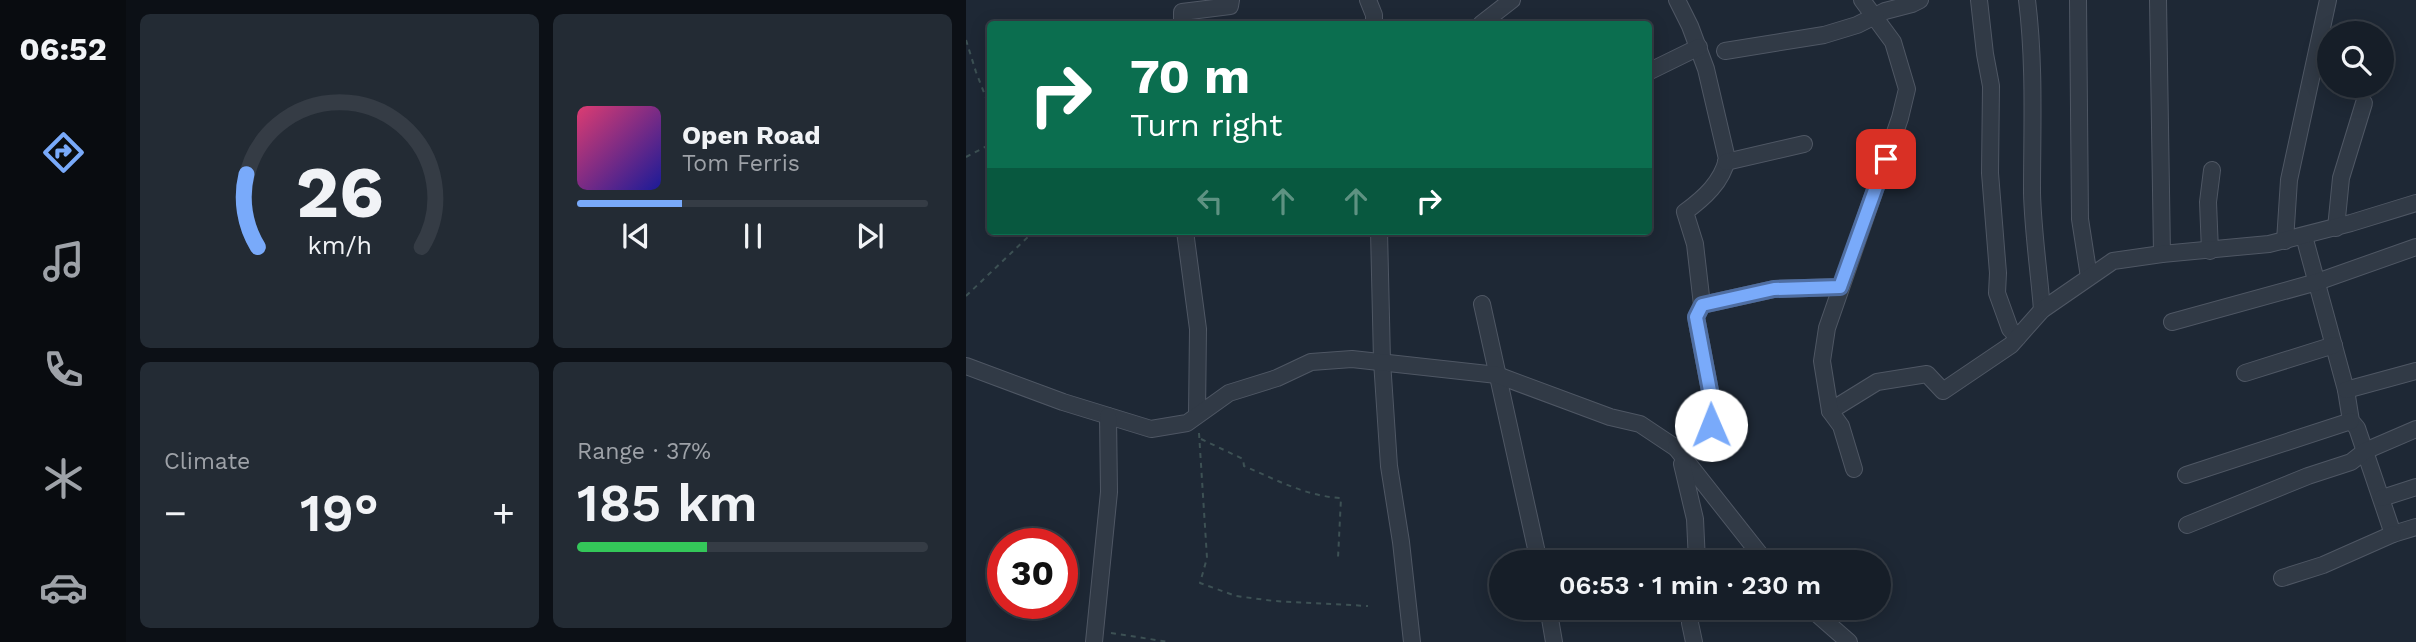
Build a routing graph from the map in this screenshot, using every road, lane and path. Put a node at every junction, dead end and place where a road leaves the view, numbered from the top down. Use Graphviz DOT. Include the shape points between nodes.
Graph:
graph roads {
  1 [pos="1231,0"];
  2 [pos="1368,0"];
  3 [pos="1512,0"];
  4 [pos="1677,0"];
  5 [pos="1862,0"];
  6 [pos="1920,0"];
  7 [pos="1979,0"];
  8 [pos="2027,0"];
  9 [pos="2078,0"];
  10 [pos="2158,0"];
  11 [pos="2328,0"];
  12 [pos="1193,5"];
  13 [pos="1874,16"];
  14 [pos="1182,21"];
  15 [pos="1374,21"];
  16 [pos="1485,21"];
  17 [pos="966,40"];
  18 [pos="1699,47"];
  19 [pos="1725,51"];
  20 [pos="1652,70"];
  21 [pos="987,100"];
  22 [pos="2364,103"];
  23 [pos="1804,144"];
  24 [pos="987,147"];
  25 [pos="966,157"];
  26 [pos="1726,162"];
  27 [pos="2212,170"];
  28 [pos="2416,203"];
  29 [pos="2336,228"];
  30 [pos="1029,235"];
  31 [pos="1186,235"];
  32 [pos="1379,235"];
  33 [pos="2304,236"];
  34 [pos="2285,241"];
  35 [pos="2416,247"];
  36 [pos="2210,251"];
  37 [pos="2162,254"];
  38 [pos="2089,277"];
  39 [pos="2317,282"];
  40 [pos="1840,287"];
  41 [pos="966,296"];
  42 [pos="1482,304"];
  43 [pos="1702,305"];
  44 [pos="2042,310"];
  45 [pos="2172,322"];
  46 [pos="2018,337"];
  47 [pos="2333,345"];
  48 [pos="1382,362"];
  49 [pos="966,366"];
  50 [pos="2416,371"];
  51 [pos="2245,373"];
  52 [pos="1497,375"];
  53 [pos="2347,390"];
  54 [pos="1830,411"];
  55 [pos="1197,414"];
  56 [pos="1108,416"];
  57 [pos="2351,421"];
  58 [pos="2416,429"];
  59 [pos="1200,438"];
  60 [pos="1676,448"];
  61 [pos="2365,451"];
  62 [pos="1854,470"];
  63 [pos="2186,475"];
  64 [pos="2416,487"];
  65 [pos="2382,498"];
  66 [pos="2188,525"];
  67 [pos="2416,527"];
  68 [pos="2393,534"];
  69 [pos="1536,550"];
  70 [pos="1696,550"];
  71 [pos="1757,550"];
  72 [pos="1338,558"];
  73 [pos="2282,578"];
  74 [pos="1368,606"];
  75 [pos="1550,620"];
  76 [pos="1690,620"];
  77 [pos="1824,620"];
  78 [pos="1095,636"];
  79 [pos="1169,642"];
  80 [pos="1412,642"];
  81 [pos="1554,642"];
  82 [pos="1694,642"];
  83 [pos="1849,642"];
  1 -- 12 [label="street" via="1230,6"];
  2 -- 15 [label="street"];
  3 -- 16 [label="street"];
  4 -- 18 [label="street"];
  5 -- 13 [label="street"];
  6 -- 13 [label="street"];
  7 -- 46 [label="street" via="1992,86 1990,173 1997,293 2010,329"];
  8 -- 44 [label="street" via="2034,101 2032,195"];
  9 -- 38 [label="street" via="2080,219"];
  10 -- 37 [label="street"];
  11 -- 34 [label="street" via="2290,180"];
  12 -- 14 [label="street" via="1182,12"];
  13 -- 19 [label="street" via="1824,35"];
  13 -- 40 [label="street" via="1893,42 1907,89"];
  17 -- 21 [label="path"];
  18 -- 20 [label="street"];
  18 -- 26 [label="street"];
  22 -- 29 [label="street" via="2341,178"];
  23 -- 26 [label="street"];
  24 -- 25 [label="path"];
  26 -- 43 [label="street" via="1707,195 1685,212 1695,244"];
  27 -- 36 [label="street"];
  28 -- 29 [label="street"];
  29 -- 33 [label="street"];
  30 -- 41 [label="path"];
  31 -- 55 [label="street" via="1198,329"];
  32 -- 48 [label="street"];
  33 -- 34 [label="street"];
  33 -- 39 [label="street"];
  34 -- 36 [label="street"];
  35 -- 39 [label="street"];
  36 -- 37 [label="street"];
  37 -- 38 [label="street" via="2113,261"];
  38 -- 44 [label="street"];
  39 -- 45 [label="street"];
  39 -- 47 [label="street"];
  40 -- 43 [label="street" via="1774,289"];
  40 -- 54 [label="street" via="1822,361"];
  42 -- 52 [label="street"];
  43 -- 60 [label="street" via="1696,317 1714,412 1706,432"];
  44 -- 46 [label="street"];
  46 -- 54 [label="street" via="1943,391 1927,374 1877,382"];
  47 -- 51 [label="street"];
  47 -- 53 [label="street"];
  48 -- 52 [label="street"];
  48 -- 55 [label="street" via="1311,362 1229,393"];
  48 -- 80 [label="street" via="1389,466"];
  49 -- 56 [label="street"];
  50 -- 53 [label="street"];
  52 -- 60 [label="street" via="1640,424"];
  52 -- 69 [label="street"];
  53 -- 57 [label="street"];
  54 -- 62 [label="street" via="1841,426"];
  55 -- 56 [label="street" via="1187,422 1151,429"];
  55 -- 59 [label="path"];
  56 -- 78 [label="street" via="1109,492"];
  57 -- 61 [label="street"];
  57 -- 63 [label="street"];
  58 -- 61 [label="street"];
  59 -- 72 [label="path" via="1286,485 1318,497 1341,498"];
  59 -- 74 [label="path" via="1207,558 1200,583 1236,596"];
  60 -- 70 [label="street" via="1686,472"];
  60 -- 71 [label="street"];
  61 -- 65 [label="street"];
  61 -- 66 [label="street" via="2351,462"];
  64 -- 65 [label="street"];
  65 -- 68 [label="street"];
  67 -- 68 [label="street"];
  68 -- 73 [label="street"];
  75 -- 81 [label="street"];
  76 -- 82 [label="street"];
  77 -- 83 [label="street"];
  78 -- 79 [label="path"];
}
